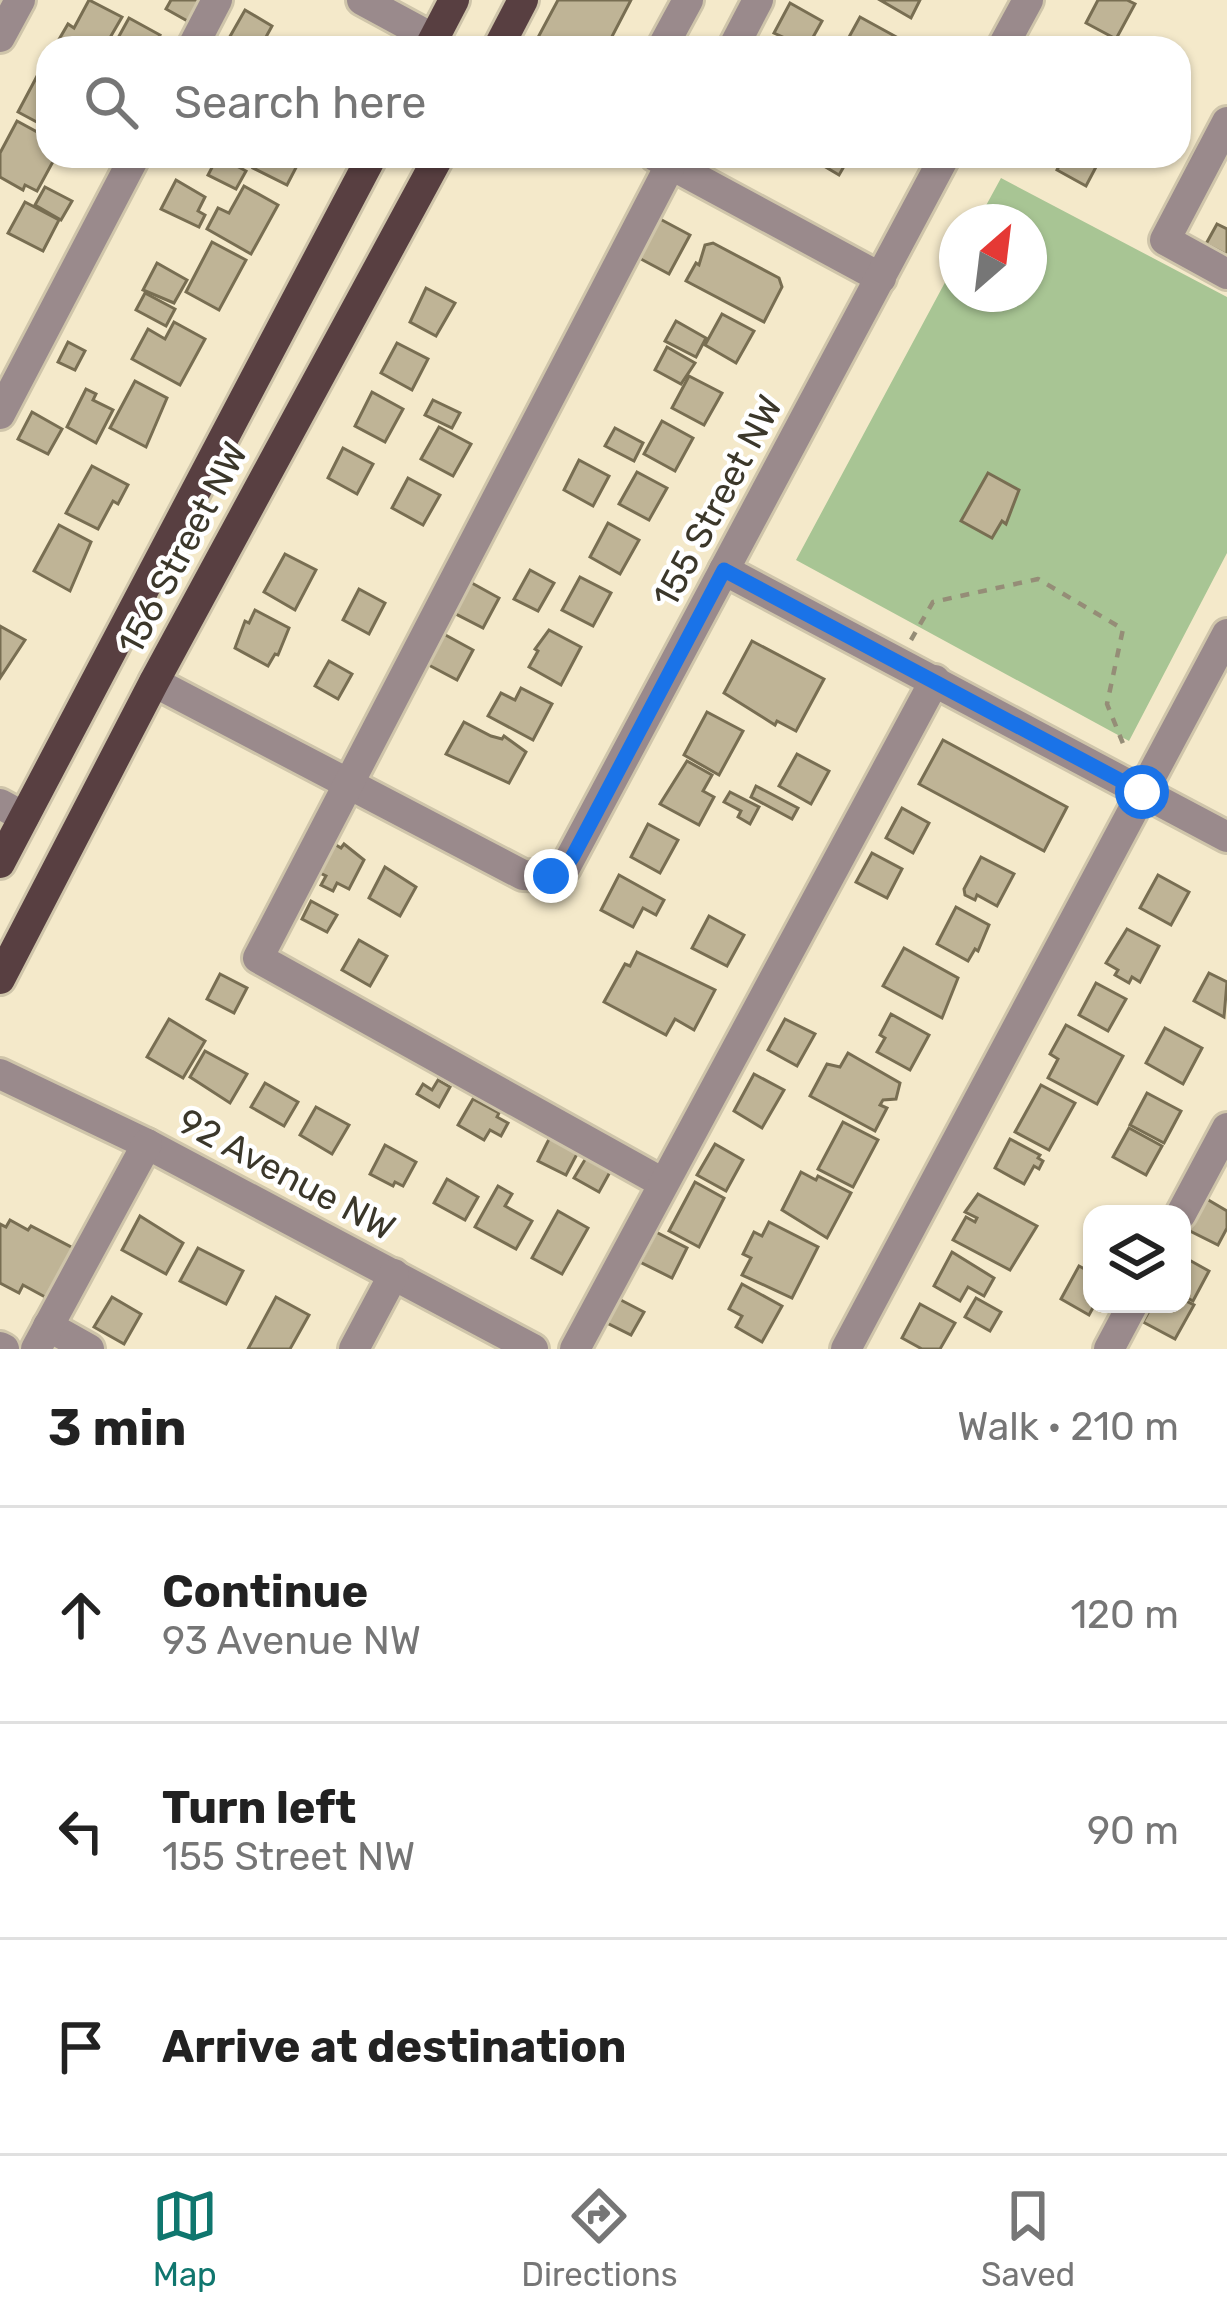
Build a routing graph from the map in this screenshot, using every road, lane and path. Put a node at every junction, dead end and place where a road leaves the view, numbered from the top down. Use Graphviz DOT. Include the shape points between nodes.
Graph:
graph roads {
  1 [pos="20,0"];
  2 [pos="218,0"];
  3 [pos="362,0"];
  4 [pos="454,0"];
  5 [pos="523,0"];
  6 [pos="688,0"];
  7 [pos="758,0"];
  8 [pos="1028,0"];
  9 [pos="198,36"];
  10 [pos="418,36"];
  11 [pos="435,36"];
  12 [pos="504,36"];
  13 [pos="668,36"];
  14 [pos="739,36"];
  15 [pos="1008,36"];
  16 [pos="0,37"];
  17 [pos="1227,122"];
  18 [pos="129,168"];
  19 [pos="365,168"];
  20 [pos="433,168"];
  21 [pos="662,168"];
  22 [pos="683,168"];
  23 [pos="939,168"];
  24 [pos="1227,274"];
  25 [pos="881,278"];
  26 [pos="0,414"];
  27 [pos="724,570"];
  28 [pos="1227,634"];
  29 [pos="899,661"];
  30 [pos="934,680"];
  31 [pos="154,682"];
  32 [pos="349,782"];
  33 [pos="1142,792"];
  34 [pos="12,811"];
  35 [pos="1227,837"];
  36 [pos="0,863"];
  37 [pos="0,980"];
  38 [pos="0,1075"];
  39 [pos="1227,1128"];
  40 [pos="147,1144"];
  41 [pos="663,1184"];
  42 [pos="1186,1205"];
  43 [pos="394,1274"];
  44 [pos="1128,1313"];
  45 [pos="42,1338"];
  46 [pos="89,1349"];
  47 [pos="354,1349"];
  48 [pos="533,1349"];
  49 [pos="575,1349"];
  50 [pos="846,1349"];
  51 [pos="1108,1349"];
  1 -- 16 [label="street"];
  2 -- 9 [label="street"];
  3 -- 10 [label="street"];
  4 -- 11 [label="main road"];
  5 -- 12 [label="main road"];
  6 -- 13 [label="street"];
  7 -- 14 [label="street"];
  8 -- 15 [label="street"];
  17 -- 24 [label="street" via="1165,240"];
  18 -- 26 [label="street"];
  19 -- 34 [label="main road, 156 Street NW"];
  20 -- 31 [label="main road, 156 Street NW"];
  21 -- 32 [label="street"];
  22 -- 25 [label="street"];
  23 -- 25 [label="street, 155 Street NW"];
  25 -- 27 [label="street, 155 Street NW"];
  27 -- 29 [label="street"];
  27 -- 32 [label="street, 155 Street NW" via="573,856 551,876 523,874"];
  28 -- 33 [label="street"];
  29 -- 30 [label="street"];
  29 -- 33 [label="path" via="933,602 1038,578 1123,629 1107,704"];
  30 -- 33 [label="street"];
  30 -- 41 [label="street"];
  31 -- 32 [label="street"];
  31 -- 37 [label="main road, 156 Street NW"];
  32 -- 41 [label="street" via="257,958"];
  33 -- 35 [label="street"];
  33 -- 50 [label="street"];
  34 -- 36 [label="main road, 156 Street NW"];
  38 -- 40 [label="street, 92 Avenue NW"];
  39 -- 42 [label="street"];
  40 -- 43 [label="street, 92 Avenue NW"];
  40 -- 45 [label="street"];
  41 -- 49 [label="street"];
  43 -- 47 [label="street"];
  43 -- 48 [label="street, 92 Avenue NW"];
  44 -- 51 [label="street"];
  45 -- 46 [label="street"];
}
